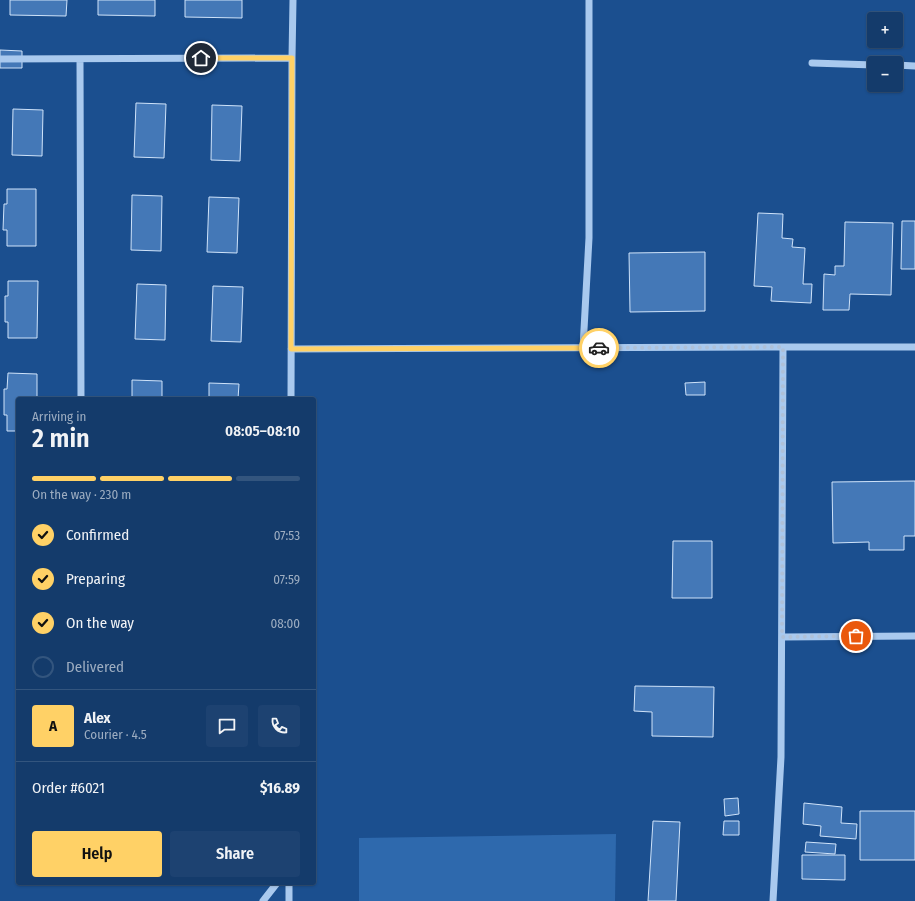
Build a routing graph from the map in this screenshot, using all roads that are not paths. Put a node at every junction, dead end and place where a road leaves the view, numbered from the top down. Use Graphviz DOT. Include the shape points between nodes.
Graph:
graph roads {
  1 [pos="293,0"];
  2 [pos="589,0"];
  3 [pos="292,58"];
  4 [pos="0,59"];
  5 [pos="80,59"];
  6 [pos="812,63"];
  7 [pos="867,65"];
  8 [pos="903,65"];
  9 [pos="915,66"];
  10 [pos="783,347"];
  11 [pos="583,348"];
  12 [pos="915,348"];
  13 [pos="291,349"];
  14 [pos="81,397"];
  15 [pos="291,397"];
  16 [pos="915,636"];
  17 [pos="782,637"];
  18 [pos="275,885"];
  19 [pos="290,885"];
  20 [pos="264,901"];
  21 [pos="289,901"];
  22 [pos="773,901"];
  1 -- 3 [label="street"];
  2 -- 11 [label="street" via="589,238"];
  3 -- 5 [label="street"];
  3 -- 13 [label="street"];
  4 -- 5 [label="street"];
  5 -- 14 [label="street"];
  6 -- 7 [label="street"];
  8 -- 9 [label="street"];
  10 -- 11 [label="street"];
  10 -- 12 [label="street"];
  10 -- 17 [label="street"];
  11 -- 13 [label="street"];
  13 -- 15 [label="street"];
  16 -- 17 [label="street"];
  17 -- 22 [label="street" via="781,757"];
  18 -- 20 [label="street"];
  19 -- 21 [label="street"];
}
